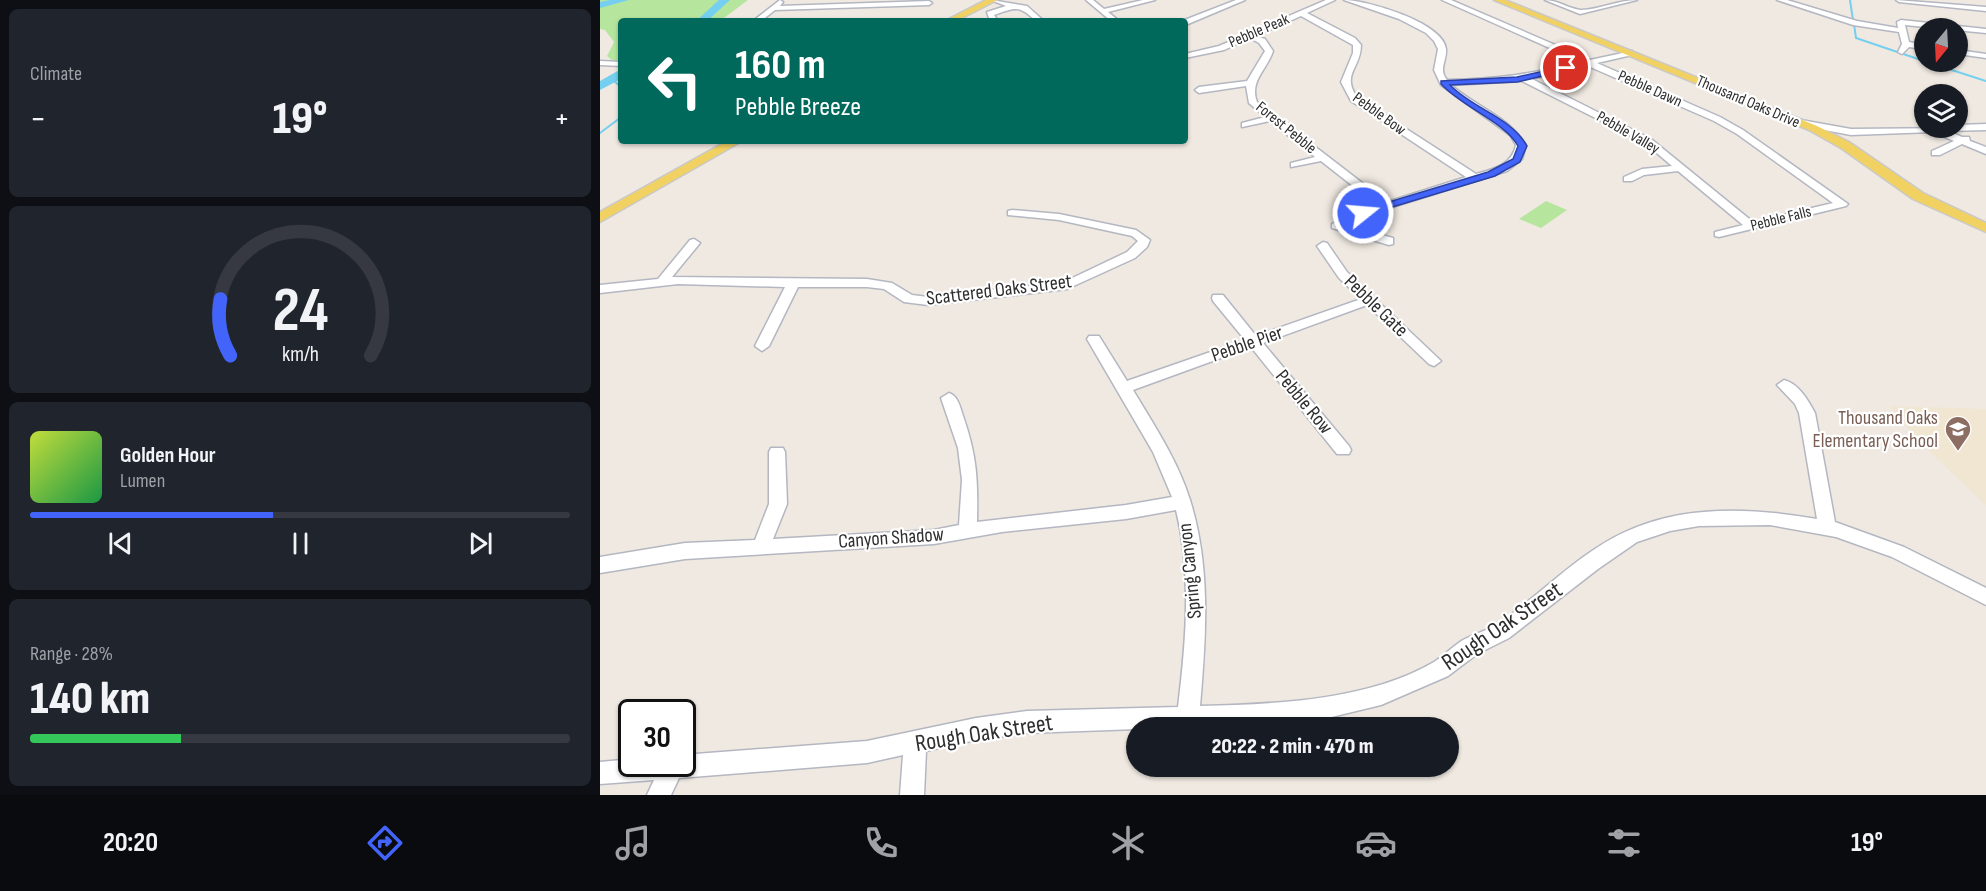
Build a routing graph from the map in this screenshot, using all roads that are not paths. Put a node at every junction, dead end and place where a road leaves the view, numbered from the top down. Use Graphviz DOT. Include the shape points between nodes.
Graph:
graph roads {
  1 [pos="783,0"];
  2 [pos="994,0"];
  3 [pos="1089,0"];
  4 [pos="1152,0"];
  5 [pos="1242,0"];
  6 [pos="1332,0"];
  7 [pos="1347,0"];
  8 [pos="1445,0"];
  9 [pos="1498,0"];
  10 [pos="1548,0"];
  11 [pos="1780,0"];
  12 [pos="1801,0"];
  13 [pos="1898,0"];
  14 [pos="1628,1"];
  15 [pos="929,3"];
  16 [pos="1373,3"];
  17 [pos="1791,3"];
  18 [pos="1013,6"];
  19 [pos="773,8"];
  20 [pos="1986,9"];
  21 [pos="1103,11"];
  22 [pos="1301,13"];
  23 [pos="761,18"];
  24 [pos="955,18"];
  25 [pos="992,18"];
  26 [pos="1037,18"];
  27 [pos="1111,18"];
  28 [pos="1188,21"];
  29 [pos="1901,22"];
  30 [pos="1904,31"];
  31 [pos="1986,31"];
  32 [pos="1250,35"];
  33 [pos="1914,48"];
  34 [pos="1629,52"];
  35 [pos="1968,53"];
  36 [pos="1188,55"];
  37 [pos="1986,56"];
  38 [pos="1589,62"];
  39 [pos="600,63"];
  40 [pos="618,64"];
  41 [pos="1523,78"];
  42 [pos="1250,83"];
  43 [pos="1444,83"];
  44 [pos="1199,90"];
  45 [pos="1271,118"];
  46 [pos="1799,123"];
  47 [pos="1245,125"];
  48 [pos="1914,130"];
  49 [pos="1968,130"];
  50 [pos="1983,131"];
  51 [pos="1874,133"];
  52 [pos="1954,138"];
  53 [pos="1837,141"];
  54 [pos="1960,141"];
  55 [pos="731,144"];
  56 [pos="1986,151"];
  57 [pos="1936,153"];
  58 [pos="1322,158"];
  59 [pos="1295,165"];
  60 [pos="1681,168"];
  61 [pos="1476,179"];
  62 [pos="1628,179"];
  63 [pos="1842,204"];
  64 [pos="1386,206"];
  65 [pos="1012,213"];
  66 [pos="600,218"];
  67 [pos="1751,226"];
  68 [pos="1986,228"];
  69 [pos="1719,234"];
  70 [pos="1389,241"];
  71 [pos="694,243"];
  72 [pos="1323,246"];
  73 [pos="663,280"];
  74 [pos="794,283"];
  75 [pos="600,289"];
  76 [pos="1218,298"];
  77 [pos="1370,300"];
  78 [pos="1094,339"];
  79 [pos="1254,341"];
  80 [pos="762,346"];
  81 [pos="1434,361"];
  82 [pos="1784,385"];
  83 [pos="1123,388"];
  84 [pos="949,398"];
  85 [pos="1343,450"];
  86 [pos="777,452"];
  87 [pos="1181,502"];
  88 [pos="1827,527"];
  89 [pos="968,532"];
  90 [pos="761,546"];
  91 [pos="600,565"];
  92 [pos="1986,597"];
  93 [pos="1188,717"];
  94 [pos="1126,719"];
  95 [pos="915,744"];
  96 [pos="696,765"];
  97 [pos="618,771"];
  98 [pos="600,772"];
  99 [pos="667,777"];
  100 [pos="658,795"];
  101 [pos="912,795"];
  1 -- 19 [label="street"];
  2 -- 18 [label="street"];
  2 -- 24 [label="main road"];
  3 -- 21 [label="street"];
  4 -- 21 [label="street"];
  5 -- 28 [label="street"];
  6 -- 22 [label="street, Pebble Peak"];
  7 -- 16 [label="street"];
  8 -- 38 [label="street, Pebble Dawn"];
  9 -- 34 [label="main road, Thousand Oaks Drive"];
  10 -- 14 [label="street" via="1580,12"];
  11 -- 17 [label="street"];
  12 -- 17 [label="street"];
  13 -- 20 [label="street"];
  13 -- 29 [label="street"];
  15 -- 19 [label="street"];
  16 -- 43 [label="street" via="1439,40 1442,49 1438,69"];
  17 -- 30 [label="street" via="1856,23"];
  18 -- 25 [label="street" via="990,14"];
  18 -- 26 [label="street" via="1025,7"];
  19 -- 23 [label="street"];
  21 -- 27 [label="street"];
  22 -- 32 [label="street, Pebble Peak"];
  22 -- 61 [label="street, Pebble Bow" via="1357,45 1357,54 1344,79 1354,99"];
  29 -- 30 [label="street"];
  29 -- 31 [label="street"];
  30 -- 33 [label="street" via="1904,48"];
  32 -- 36 [label="street, Pebble Peak"];
  32 -- 42 [label="street, Forest Pebble" via="1262,41 1269,51"];
  34 -- 38 [label="street"];
  34 -- 46 [label="main road, Thousand Oaks Drive"];
  35 -- 37 [label="street"];
  38 -- 41 [label="street"];
  38 -- 63 [label="street, Pebble Dawn" via="1723,122"];
  39 -- 40 [label="street"];
  41 -- 43 [label="street"];
  41 -- 60 [label="street, Pebble Valley" via="1648,141"];
  42 -- 44 [label="street"];
  42 -- 45 [label="street, Forest Pebble" via="1253,103"];
  43 -- 61 [label="street" via="1456,96 1515,133 1521,141 1521,152 1514,164"];
  45 -- 47 [label="street"];
  45 -- 58 [label="street, Forest Pebble"];
  46 -- 51 [label="street"];
  46 -- 53 [label="main road, Thousand Oaks Drive"];
  48 -- 51 [label="street"];
  49 -- 50 [label="street"];
  50 -- 54 [label="street"];
  51 -- 53 [label="street"];
  52 -- 54 [label="street"];
  53 -- 68 [label="main road, Thousand Oaks Drive" via="1918,196"];
  54 -- 56 [label="street"];
  54 -- 57 [label="street"];
  55 -- 66 [label="main road"];
  58 -- 59 [label="street"];
  58 -- 64 [label="street, Forest Pebble"];
  60 -- 62 [label="street" via="1642,172"];
  60 -- 67 [label="street, Pebble Valley"];
  61 -- 64 [label="street"];
  63 -- 67 [label="street, Pebble Falls"];
  64 -- 70 [label="street" via="1336,226"];
  65 -- 74 [label="street, Scattered Oaks Street" via="1059,217 1136,233 1144,240 1131,255 1080,280 1041,289 928,301 909,299 876,283"];
  67 -- 69 [label="street, Pebble Falls"];
  71 -- 73 [label="street"];
  72 -- 77 [label="street, Pebble Gate" via="1343,275"];
  73 -- 74 [label="street, Scattered Oaks Street"];
  73 -- 75 [label="street, Scattered Oaks Street"];
  74 -- 80 [label="street"];
  76 -- 79 [label="street, Pebble Row"];
  77 -- 79 [label="street, Pebble Pier"];
  77 -- 81 [label="street, Pebble Gate"];
  78 -- 83 [label="street, Spring Canyon"];
  79 -- 83 [label="street, Pebble Pier"];
  79 -- 85 [label="street, Pebble Row"];
  82 -- 88 [label="street" via="1808,413"];
  83 -- 87 [label="street, Spring Canyon" via="1169,469"];
  84 -- 89 [label="street" via="966,448 970,480"];
  86 -- 90 [label="street" via="778,504"];
  87 -- 89 [label="street, Canyon Shadow"];
  87 -- 93 [label="street, Spring Canyon" via="1196,582 1196,644"];
  88 -- 92 [label="street, Rough Oak Street" via="1898,552"];
  88 -- 93 [label="street, Rough Oak Street" via="1736,517 1670,524 1631,537 1502,632 1412,683 1381,695 1319,709"];
  89 -- 90 [label="street, Canyon Shadow"];
  90 -- 91 [label="street, Canyon Shadow" via="685,551"];
  94 -- 95 [label="street, Rough Oak Street" via="1027,722"];
  95 -- 96 [label="street, Rough Oak Street" via="845,754"];
  95 -- 101 [label="street"];
  97 -- 98 [label="street, Rough Oak Street"];
  99 -- 100 [label="street"];
}
